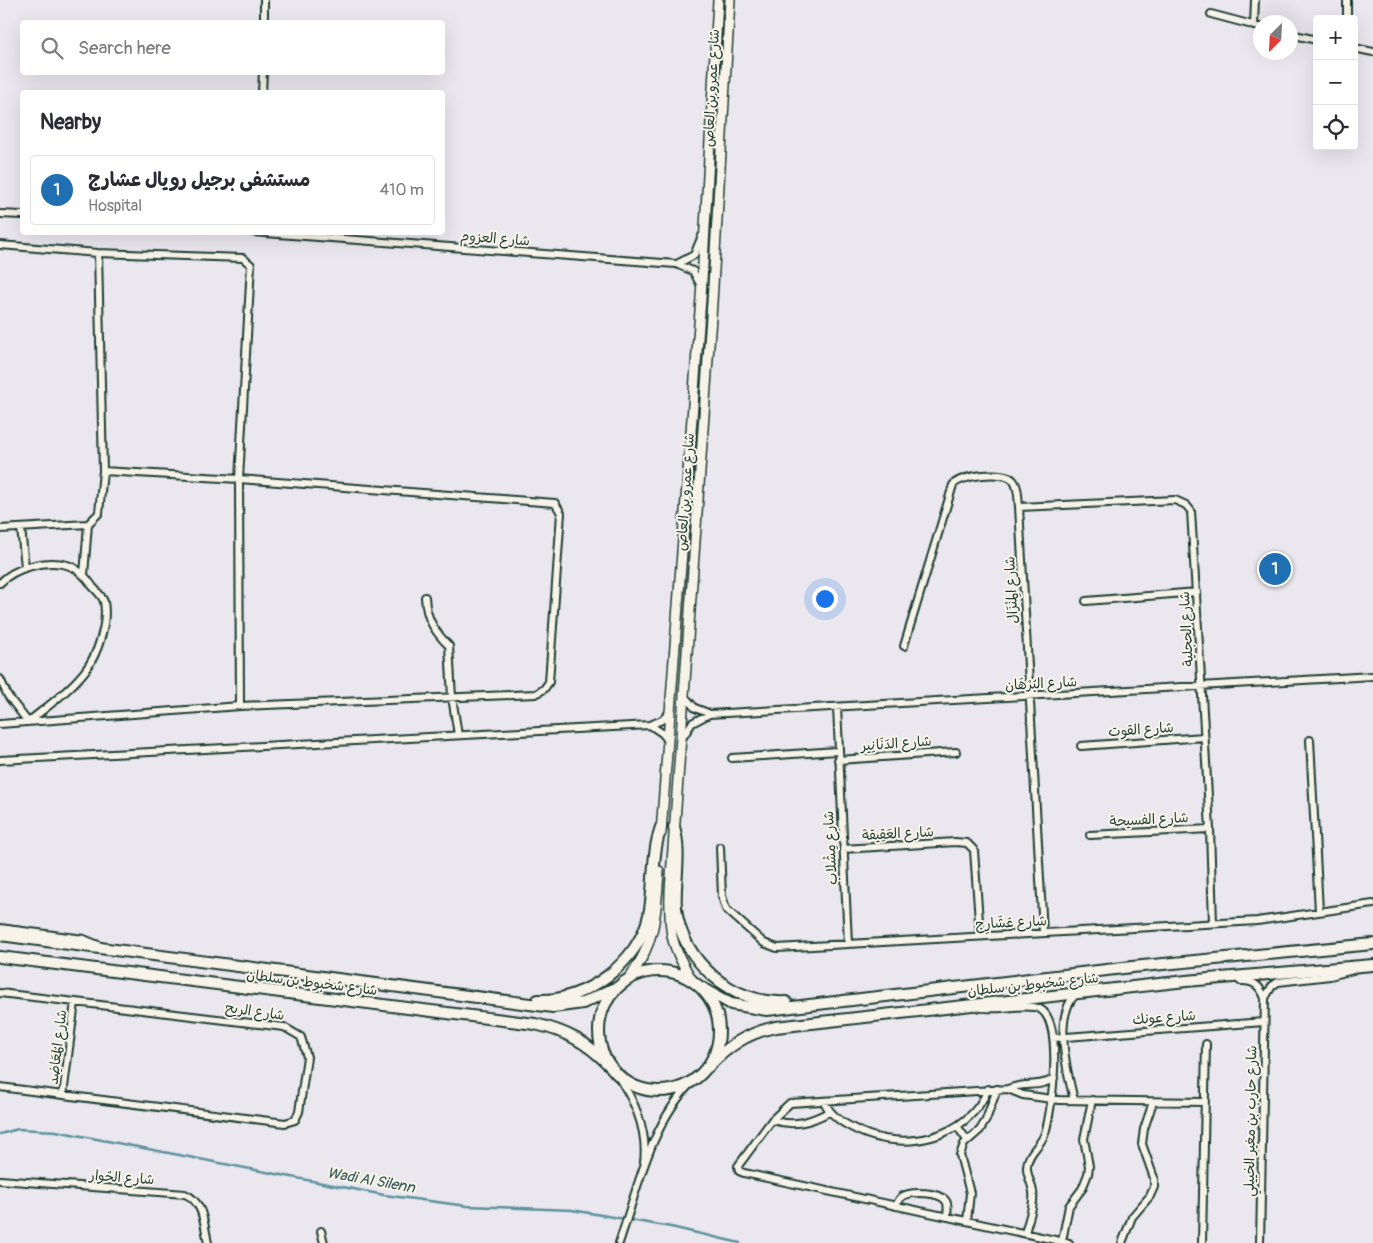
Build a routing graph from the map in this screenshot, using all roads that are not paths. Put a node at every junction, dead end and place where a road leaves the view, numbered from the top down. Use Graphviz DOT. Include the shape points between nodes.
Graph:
graph roads {
  1 [pos="264,0"];
  2 [pos="718,0"];
  3 [pos="730,0"];
  4 [pos="1255,0"];
  5 [pos="1347,0"];
  6 [pos="1211,14"];
  7 [pos="1256,15"];
  8 [pos="1347,15"];
  9 [pos="264,20"];
  10 [pos="1253,25"];
  11 [pos="1298,36"];
  12 [pos="1313,39"];
  13 [pos="1358,49"];
  14 [pos="1373,52"];
  15 [pos="262,75"];
  16 [pos="262,90"];
  17 [pos="0,214"];
  18 [pos="20,215"];
  19 [pos="704,231"];
  20 [pos="286,235"];
  21 [pos="0,245"];
  22 [pos="98,253"];
  23 [pos="676,264"];
  24 [pos="701,298"];
  25 [pos="103,471"];
  26 [pos="239,479"];
  27 [pos="1019,507"];
  28 [pos="88,524"];
  29 [pos="21,528"];
  30 [pos="0,529"];
  31 [pos="25,567"];
  32 [pos="84,575"];
  33 [pos="0,583"];
  34 [pos="1197,592"];
  35 [pos="425,597"];
  36 [pos="1086,601"];
  37 [pos="904,646"];
  38 [pos="1373,676"];
  39 [pos="0,679"];
  40 [pos="1201,687"];
  41 [pos="1029,696"];
  42 [pos="452,697"];
  43 [pos="685,697"];
  44 [pos="240,706"];
  45 [pos="837,707"];
  46 [pos="670,712"];
  47 [pos="710,714"];
  48 [pos="28,722"];
  49 [pos="0,724"];
  50 [pos="650,725"];
  51 [pos="458,735"];
  52 [pos="1204,737"];
  53 [pos="681,739"];
  54 [pos="668,740"];
  55 [pos="1310,740"];
  56 [pos="1080,746"];
  57 [pos="837,751"];
  58 [pos="956,752"];
  59 [pos="732,758"];
  60 [pos="0,760"];
  61 [pos="838,760"];
  62 [pos="661,827"];
  63 [pos="674,827"];
  64 [pos="1210,829"];
  65 [pos="1090,835"];
  66 [pos="720,847"];
  67 [pos="843,848"];
  68 [pos="1373,904"];
  69 [pos="1319,911"];
  70 [pos="1213,923"];
  71 [pos="0,928"];
  72 [pos="1042,932"];
  73 [pos="0,935"];
  74 [pos="980,936"];
  75 [pos="848,944"];
  76 [pos="1373,944"];
  77 [pos="104,948"];
  78 [pos="0,957"];
  79 [pos="1373,965"];
  80 [pos="1361,966"];
  81 [pos="629,978"];
  82 [pos="692,980"];
  83 [pos="1186,981"];
  84 [pos="701,987"];
  85 [pos="615,988"];
  86 [pos="0,993"];
  87 [pos="449,993"];
  88 [pos="901,994"];
  89 [pos="1076,994"];
  90 [pos="1265,998"];
  91 [pos="75,1002"];
  92 [pos="970,1005"];
  93 [pos="1264,1022"];
  94 [pos="1065,1037"];
  95 [pos="1053,1038"];
  96 [pos="1206,1044"];
  97 [pos="609,1065"];
  98 [pos="708,1068"];
  99 [pos="1067,1073"];
  100 [pos="617,1075"];
  101 [pos="1054,1076"];
  102 [pos="692,1082"];
  103 [pos="0,1087"];
  104 [pos="997,1089"];
  105 [pos="1008,1089"];
  106 [pos="988,1090"];
  107 [pos="63,1095"];
  108 [pos="1051,1099"];
  109 [pos="1074,1100"];
  110 [pos="1092,1100"];
  111 [pos="824,1102"];
  112 [pos="1153,1102"];
  113 [pos="1205,1102"];
  114 [pos="829,1112"];
  115 [pos="772,1120"];
  116 [pos="957,1126"];
  117 [pos="967,1140"];
  118 [pos="642,1174"];
  119 [pos="0,1180"];
  120 [pos="896,1206"];
  121 [pos="947,1217"];
  122 [pos="967,1221"];
  123 [pos="321,1231"];
  124 [pos="1025,1233"];
  125 [pos="1066,1242"];
  126 [pos="208,1243"];
  127 [pos="324,1243"];
  128 [pos="619,1243"];
  129 [pos="1122,1243"];
  130 [pos="1202,1243"];
  131 [pos="1260,1243"];
  1 -- 9 [label="street"];
  2 -- 19 [label="main road, شارع عمرو بن العاص"];
  3 -- 43 [label="main road, شارع عمرو بن العاص"];
  4 -- 7 [label="street"];
  5 -- 8 [label="street"];
  6 -- 10 [label="street"];
  11 -- 12 [label="street"];
  13 -- 14 [label="street"];
  15 -- 16 [label="street"];
  17 -- 18 [label="street"];
  19 -- 23 [label="street" via="694,255"];
  19 -- 24 [label="main road, شارع عمرو بن العاص"];
  20 -- 23 [label="street, شارع العزوم"];
  21 -- 22 [label="street"];
  22 -- 25 [label="street"];
  22 -- 26 [label="street" via="242,258 251,265"];
  23 -- 24 [label="street, شارع العزوم" via="697,275"];
  24 -- 46 [label="main road, شارع عمرو بن العاص"];
  25 -- 26 [label="street"];
  25 -- 28 [label="street" via="99,513"];
  26 -- 42 [label="street" via="555,503 561,513 549,682 536,694"];
  26 -- 44 [label="street"];
  27 -- 34 [label="street, شارع الحجلية" via="1183,502 1192,515"];
  27 -- 37 [label="street, شارع المِنْزَال" via="1016,485 1006,475 968,477 954,483"];
  27 -- 41 [label="street, شارع المِنْزَال"];
  28 -- 29 [label="street"];
  28 -- 32 [label="street"];
  29 -- 30 [label="street"];
  29 -- 31 [label="street"];
  31 -- 32 [label="street" via="67,565"];
  31 -- 33 [label="street" via="7,575"];
  32 -- 48 [label="street" via="104,600 100,641 86,670"];
  34 -- 36 [label="street"];
  34 -- 40 [label="street, شارع الحجلية"];
  35 -- 42 [label="street" via="434,631 449,646"];
  38 -- 40 [label="street, شارع البُرْهَان"];
  39 -- 48 [label="street" via="8,696"];
  40 -- 41 [label="street, شارع البُرْهَان"];
  40 -- 52 [label="street, شارع الحجلية"];
  41 -- 45 [label="street, شارع البُرْهَان"];
  41 -- 72 [label="street, شارع المِنْزَال"];
  42 -- 44 [label="street"];
  42 -- 51 [label="street"];
  43 -- 47 [label="street" via="695,708"];
  43 -- 53 [label="main road, شارع عمرو بن العاص"];
  44 -- 48 [label="street"];
  45 -- 47 [label="street, شارع البُرْهَان"];
  45 -- 57 [label="street, شارع مِشْلاب"];
  46 -- 50 [label="street"];
  46 -- 54 [label="main road, شارع عمرو بن العاص"];
  47 -- 53 [label="street, شارع البُرْهَان" via="692,723"];
  48 -- 49 [label="street"];
  50 -- 51 [label="street"];
  50 -- 54 [label="street"];
  51 -- 60 [label="street"];
  52 -- 56 [label="street, شارع القوت"];
  52 -- 64 [label="street, شارع الحجلية"];
  53 -- 63 [label="main road, شارع عمرو بن العاص"];
  54 -- 62 [label="main road, شارع عمرو بن العاص"];
  55 -- 69 [label="street"];
  57 -- 59 [label="street"];
  57 -- 61 [label="street, شارع مِشْلاب"];
  58 -- 61 [label="street, شارع الدَنَانِير"];
  61 -- 67 [label="street, شارع مِشْلاب"];
  62 -- 81 [label="main road, شارع عمرو بن العاص" via="654,929 648,950"];
  62 -- 87 [label="main road" via="649,912 642,934 629,955 600,981 576,994 548,1000 462,991"];
  63 -- 82 [label="main road, شارع عمرو بن العاص" via="669,931 677,954"];
  63 -- 88 [label="main road" via="679,926 698,960 729,989 755,999 780,1003 876,992"];
  64 -- 65 [label="street, شارع الفسيحة"];
  64 -- 70 [label="street, شارع الحجلية"];
  66 -- 75 [label="street, شارع عَشَارِج" via="724,904 728,912 764,943 776,948"];
  67 -- 74 [label="street, شارع العَقِيقة" via="967,843 974,850"];
  67 -- 75 [label="street, شارع مِشْلاب"];
  68 -- 69 [label="street, شارع عَشَارِج"];
  69 -- 70 [label="street, شارع عَشَارِج" via="1257,921"];
  70 -- 72 [label="street, شارع عَشَارِج"];
  71 -- 77 [label="street" via="84,939"];
  72 -- 74 [label="street, شارع عَشَارِج"];
  73 -- 77 [label="main road, شارع شخبوط بن سلطان"];
  74 -- 75 [label="street, شارع عَشَارِج"];
  76 -- 88 [label="main road, شارع شخبوط بن سلطان" via="1132,967"];
  77 -- 87 [label="main road, شارع شخبوط بن سلطان"];
  78 -- 97 [label="main road, شارع شخبوط بن سلطان" via="535,1024 578,1038"];
  79 -- 80 [label="main road, شارع شخبوط بن سلطان"];
  80 -- 83 [label="main road, شارع شخبوط بن سلطان"];
  80 -- 90 [label="street" via="1330,976 1278,982"];
  81 -- 82 [label="main road" via="666,970"];
  81 -- 85 [label="main road"];
  82 -- 84 [label="main road"];
  83 -- 89 [label="main road, شارع شخبوط بن سلطان"];
  83 -- 90 [label="street" via="1250,981 1258,986"];
  84 -- 88 [label="main road, شارع شخبوط بن سلطان" via="731,1004 767,1010"];
  84 -- 98 [label="main road" via="712,1001 720,1035"];
  85 -- 87 [label="main road, شارع شخبوط بن سلطان" via="583,1003 553,1007"];
  85 -- 97 [label="main road" via="602,1009 598,1034 601,1050"];
  86 -- 91 [label="street, شارع الريح"];
  89 -- 92 [label="main road, شارع شخبوط بن سلطان"];
  89 -- 94 [label="street" via="1065,1010"];
  90 -- 93 [label="street, شارع حارب بن مغير الخييلي"];
  91 -- 107 [label="street, شارع المُعَاضِد"];
  91 -- 107 [label="street, شارع الريح" via="284,1026 301,1037 307,1057 299,1112 290,1123"];
  92 -- 95 [label="street" via="992,1010 1040,1008 1048,1017"];
  92 -- 98 [label="main road, شارع شخبوط بن سلطان" via="762,1030 735,1043"];
  93 -- 94 [label="street, شارع عونك"];
  93 -- 131 [label="street, شارع حارب بن مغير الخييلي"];
  94 -- 95 [label="street, شارع عونك"];
  94 -- 99 [label="street"];
  95 -- 101 [label="street"];
  96 -- 113 [label="street"];
  97 -- 100 [label="main road"];
  98 -- 102 [label="main road"];
  99 -- 101 [label="street"];
  99 -- 109 [label="street"];
  100 -- 102 [label="main road" via="638,1087 661,1091"];
  100 -- 118 [label="street" via="635,1104 640,1121 645,1155"];
  101 -- 105 [label="street" via="1046,1082"];
  101 -- 108 [label="street"];
  102 -- 118 [label="street" via="665,1116"];
  103 -- 107 [label="street, شارع الريح"];
  104 -- 105 [label="street"];
  104 -- 106 [label="street"];
  104 -- 117 [label="street" via="983,1125"];
  105 -- 108 [label="street"];
  106 -- 111 [label="street"];
  106 -- 116 [label="street" via="978,1108"];
  108 -- 109 [label="street"];
  108 -- 124 [label="street" via="1044,1136 1027,1166 1033,1197"];
  109 -- 110 [label="street"];
  110 -- 112 [label="street"];
  110 -- 125 [label="street" via="1084,1139 1088,1174 1070,1206"];
  111 -- 114 [label="street"];
  111 -- 115 [label="street" via="788,1104"];
  112 -- 113 [label="street"];
  112 -- 129 [label="street" via="1142,1144 1154,1187 1132,1217"];
  113 -- 130 [label="street"];
  114 -- 115 [label="street" via="803,1123 787,1124"];
  114 -- 116 [label="street" via="852,1128 892,1141 932,1137"];
  115 -- 120 [label="street" via="739,1164 741,1172"];
  116 -- 117 [label="street"];
  117 -- 122 [label="street" via="960,1155 970,1193"];
  118 -- 128 [label="street"];
  119 -- 126 [label="street, شارع الحُوار" via="185,1194 200,1206"];
  120 -- 121 [label="street"];
  120 -- 121 [label="street" via="906,1194 935,1195 947,1203"];
  121 -- 122 [label="street"];
  122 -- 124 [label="street"];
  123 -- 127 [label="street"];
  124 -- 125 [label="street"];
}
